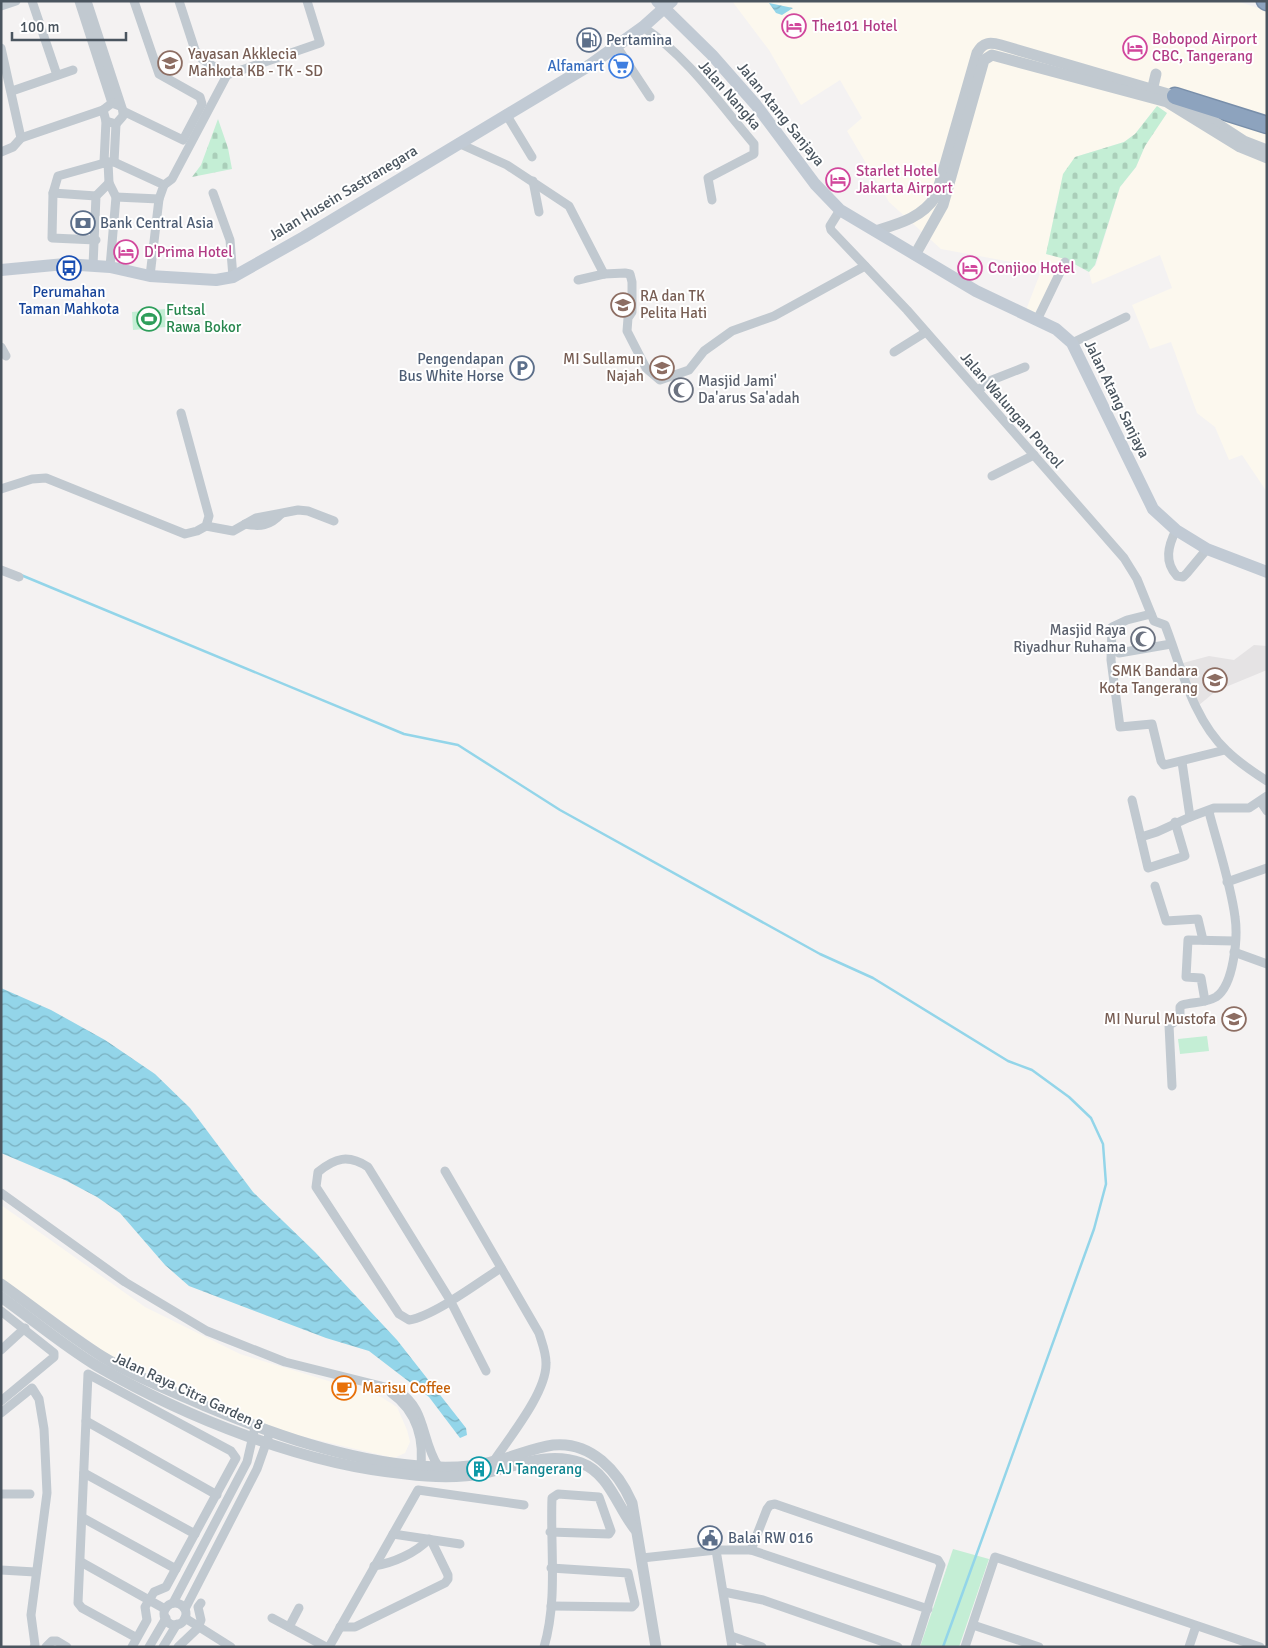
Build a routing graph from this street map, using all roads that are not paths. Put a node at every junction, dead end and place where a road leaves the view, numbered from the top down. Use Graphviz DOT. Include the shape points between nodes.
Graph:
graph roads {
  1 [pos="16,1"];
  2 [pos="32,1"];
  3 [pos="79,1"];
  4 [pos="87,1"];
  5 [pos="134,1"];
  6 [pos="179,1"];
  7 [pos="307,1"];
  8 [pos="650,1"];
  9 [pos="676,1"];
  10 [pos="664,3"];
  11 [pos="1,6"];
  12 [pos="679,22"];
  13 [pos="647,23"];
  14 [pos="617,47"];
  15 [pos="1,48"];
  16 [pos="73,70"];
  17 [pos="1156,74"];
  18 [pos="57,75"];
  19 [pos="227,75"];
  20 [pos="12,91"];
  21 [pos="1151,92"];
  22 [pos="650,96"];
  23 [pos="1175,96"];
  24 [pos="118,107"];
  25 [pos="103,110"];
  26 [pos="506,114"];
  27 [pos="106,121"];
  28 [pos="116,124"];
  29 [pos="1267,125"];
  30 [pos="21,138"];
  31 [pos="458,143"];
  32 [pos="1267,150"];
  33 [pos="1,152"];
  34 [pos="532,157"];
  35 [pos="1267,158"];
  36 [pos="109,162"];
  37 [pos="533,181"];
  38 [pos="109,182"];
  39 [pos="164,185"];
  40 [pos="53,193"];
  41 [pos="213,193"];
  42 [pos="96,196"];
  43 [pos="116,197"];
  44 [pos="159,200"];
  45 [pos="712,200"];
  46 [pos="539,212"];
  47 [pos="834,219"];
  48 [pos="875,231"];
  49 [pos="96,240"];
  50 [pos="915,255"];
  51 [pos="1065,262"];
  52 [pos="94,266"];
  53 [pos="865,266"];
  54 [pos="110,267"];
  55 [pos="1,270"];
  56 [pos="604,274"];
  57 [pos="150,276"];
  58 [pos="233,277"];
  59 [pos="578,280"];
  60 [pos="1126,317"];
  61 [pos="1037,320"];
  62 [pos="926,332"];
  63 [pos="1072,343"];
  64 [pos="1,347"];
  65 [pos="894,352"];
  66 [pos="6,356"];
  67 [pos="1025,367"];
  68 [pos="980,388"];
  69 [pos="181,413"];
  70 [pos="1034,455"];
  71 [pos="992,476"];
  72 [pos="1,490"];
  73 [pos="334,521"];
  74 [pos="206,526"];
  75 [pos="1176,530"];
  76 [pos="1207,549"];
  77 [pos="1,570"];
  78 [pos="1267,572"];
  79 [pos="19,577"];
  80 [pos="1149,614"];
  81 [pos="1171,644"];
  82 [pos="1112,646"];
  83 [pos="1221,751"];
  84 [pos="1182,762"];
  85 [pos="1267,781"];
  86 [pos="1264,799"];
  87 [pos="1132,800"];
  88 [pos="1267,811"];
  89 [pos="1209,812"];
  90 [pos="1190,817"];
  91 [pos="1175,822"];
  92 [pos="1141,837"];
  93 [pos="1267,868"];
  94 [pos="1226,882"];
  95 [pos="1155,886"];
  96 [pos="1203,940"];
  97 [pos="1234,941"];
  98 [pos="1234,952"];
  99 [pos="1267,964"];
  100 [pos="1205,1001"];
  101 [pos="1172,1086"];
  102 [pos="445,1171"];
  103 [pos="1,1193"];
  104 [pos="501,1268"];
  105 [pos="1,1284"];
  106 [pos="1,1298"];
  107 [pos="450,1300"];
  108 [pos="1,1311"];
  109 [pos="25,1328"];
  110 [pos="1,1350"];
  111 [pos="486,1371"];
  112 [pos="385,1388"];
  113 [pos="1,1401"];
  114 [pos="1,1413"];
  115 [pos="86,1421"];
  116 [pos="254,1433"];
  117 [pos="268,1438"];
  118 [pos="438,1466"];
  119 [pos="494,1466"];
  120 [pos="421,1470"];
  121 [pos="84,1473"];
  122 [pos="1,1494"];
  123 [pos="30,1494"];
  124 [pos="217,1495"];
  125 [pos="524,1504"];
  126 [pos="83,1518"];
  127 [pos="550,1532"];
  128 [pos="195,1534"];
  129 [pos="393,1534"];
  130 [pos="430,1539"];
  131 [pos="460,1544"];
  132 [pos="716,1550"];
  133 [pos="751,1550"];
  134 [pos="642,1558"];
  135 [pos="82,1562"];
  136 [pos="374,1566"];
  137 [pos="551,1568"];
  138 [pos="176,1569"];
  139 [pos="1,1570"];
  140 [pos="35,1572"];
  141 [pos="724,1592"];
  142 [pos="150,1600"];
  143 [pos="173,1603"];
  144 [pos="201,1603"];
  145 [pos="551,1606"];
  146 [pos="185,1608"];
  147 [pos="299,1608"];
  148 [pos="166,1609"];
  149 [pos="928,1609"];
  150 [pos="166,1618"];
  151 [pos="272,1618"];
  152 [pos="181,1621"];
  153 [pos="973,1624"];
  154 [pos="1196,1626"];
  155 [pos="289,1627"];
  156 [pos="340,1627"];
  157 [pos="198,1628"];
  158 [pos="731,1636"];
  159 [pos="137,1638"];
  160 [pos="34,1647"];
  161 [pos="46,1647"];
  162 [pos="67,1647"];
  163 [pos="132,1647"];
  164 [pos="149,1647"];
  165 [pos="163,1647"];
  166 [pos="178,1647"];
  167 [pos="231,1647"];
  168 [pos="328,1647"];
  169 [pos="544,1647"];
  170 [pos="656,1647"];
  171 [pos="732,1647"];
  172 [pos="762,1647"];
  173 [pos="898,1647"];
  174 [pos="915,1647"];
  175 [pos="965,1647"];
  176 [pos="1039,1647"];
  177 [pos="1189,1647"];
  178 [pos="1260,1647"];
  1 -- 11 [label="street"];
  2 -- 18 [label="street"];
  3 -- 24 [label="street"];
  4 -- 24 [label="street"];
  5 -- 24 [label="street" via="159,74 202,100 183,140"];
  6 -- 19 [label="street" via="195,50 202,59"];
  7 -- 19 [label="street" via="320,42"];
  8 -- 13 [label="main road" via="652,10"];
  9 -- 12 [label="main road"];
  10 -- 12 [label="main road, Jalan Atang Sanjaya"];
  10 -- 13 [label="main road, Jalan Husein Sastranegara"];
  12 -- 13 [label="main road" via="664,17"];
  12 -- 47 [label="main road, Jalan Atang Sanjaya" via="756,105 816,184"];
  13 -- 14 [label="main road, Jalan Husein Sastranegara"];
  13 -- 45 [label="street, Jalan Nangka" via="754,144 754,154 708,178"];
  14 -- 22 [label="street"];
  14 -- 26 [label="main road, Jalan Husein Sastranegara"];
  15 -- 20 [label="street"];
  16 -- 18 [label="street"];
  17 -- 21 [label="street"];
  18 -- 20 [label="street"];
  19 -- 39 [label="street" via="172,179"];
  20 -- 30 [label="street"];
  21 -- 23 [label="street"];
  21 -- 35 [label="street" via="1240,147"];
  21 -- 48 [label="street" via="996,43 984,45 977,53 936,196 910,219"];
  21 -- 50 [label="street" via="999,55 989,56 984,60 943,205"];
  23 -- 29 [label="highway"];
  23 -- 32 [label="street" via="1244,140"];
  24 -- 25 [label="street"];
  24 -- 28 [label="street" via="123,116"];
  25 -- 27 [label="street"];
  25 -- 30 [label="street"];
  26 -- 31 [label="main road, Jalan Husein Sastranegara"];
  26 -- 34 [label="street"];
  27 -- 28 [label="street"];
  27 -- 36 [label="street"];
  28 -- 36 [label="street"];
  30 -- 33 [label="street" via="13,147"];
  31 -- 37 [label="street" via="507,165"];
  31 -- 58 [label="main road, Jalan Husein Sastranegara"];
  36 -- 38 [label="street"];
  36 -- 39 [label="street"];
  36 -- 40 [label="street" via="58,176"];
  37 -- 46 [label="street"];
  37 -- 56 [label="street" via="571,208"];
  38 -- 42 [label="street"];
  38 -- 43 [label="street"];
  39 -- 44 [label="street"];
  40 -- 42 [label="street"];
  40 -- 49 [label="street" via="52,238"];
  41 -- 58 [label="street" via="230,240"];
  42 -- 49 [label="street"];
  43 -- 44 [label="street"];
  43 -- 54 [label="street"];
  44 -- 57 [label="street"];
  47 -- 48 [label="main road, Jalan Atang Sanjaya"];
  47 -- 53 [label="street, Jalan Walungan Poncol" via="831,230"];
  48 -- 50 [label="main road, Jalan Atang Sanjaya"];
  49 -- 52 [label="street"];
  50 -- 61 [label="main road, Jalan Atang Sanjaya" via="976,292"];
  51 -- 61 [label="street"];
  52 -- 54 [label="main road, Jalan Husein Sastranegara"];
  52 -- 55 [label="main road, Jalan Husein Sastranegara" via="43,265"];
  53 -- 56 [label="street" via="774,316 732,331 704,351 688,370 663,380 654,377 641,359 627,330 632,312 631,276 625,272"];
  53 -- 62 [label="street, Jalan Walungan Poncol"];
  54 -- 57 [label="main road, Jalan Husein Sastranegara"];
  56 -- 59 [label="street"];
  57 -- 58 [label="main road, Jalan Husein Sastranegara" via="216,280"];
  60 -- 63 [label="street"];
  61 -- 63 [label="main road, Jalan Atang Sanjaya" via="1056,329"];
  62 -- 65 [label="street"];
  62 -- 70 [label="street, Jalan Walungan Poncol"];
  63 -- 75 [label="main road, Jalan Atang Sanjaya" via="1153,509"];
  64 -- 66 [label="street"];
  67 -- 68 [label="street"];
  69 -- 74 [label="street" via="209,516"];
  70 -- 71 [label="street"];
  70 -- 80 [label="street, Jalan Walungan Poncol" via="1131,568"];
  72 -- 74 [label="street" via="32,479 46,478 185,534"];
  73 -- 74 [label="street" via="308,510 298,510 281,514 274,522 258,527 245,524 233,531"];
  75 -- 76 [label="main road, Jalan Atang Sanjaya"];
  75 -- 76 [label="street" via="1169,544 1169,558 1177,576 1187,573"];
  76 -- 78 [label="main road, Jalan Atang Sanjaya"];
  77 -- 79 [label="street"];
  80 -- 81 [label="street, Jalan Walungan Poncol" via="1160,623"];
  80 -- 82 [label="street" via="1114,625"];
  81 -- 82 [label="street" via="1119,653"];
  81 -- 83 [label="street, Jalan Walungan Poncol" via="1194,701"];
  82 -- 84 [label="street" via="1120,727 1152,724 1162,764"];
  83 -- 84 [label="street"];
  83 -- 85 [label="street, Jalan Walungan Poncol"];
  84 -- 90 [label="street"];
  86 -- 88 [label="street"];
  86 -- 89 [label="street" via="1249,808 1214,808"];
  87 -- 92 [label="street"];
  89 -- 90 [label="street"];
  89 -- 94 [label="street"];
  90 -- 91 [label="street"];
  91 -- 92 [label="street"];
  91 -- 92 [label="street" via="1184,857 1148,868"];
  93 -- 94 [label="street"];
  94 -- 97 [label="street" via="1235,915"];
  95 -- 96 [label="street" via="1166,921 1198,919"];
  96 -- 97 [label="street"];
  96 -- 100 [label="street" via="1188,940 1186,976 1201,978"];
  97 -- 98 [label="street"];
  98 -- 99 [label="street"];
  98 -- 100 [label="street" via="1225,987"];
  100 -- 101 [label="street" via="1182,1005 1180,1019 1169,1025"];
  102 -- 104 [label="street"];
  103 -- 112 [label="street" via="124,1282 207,1331 285,1362"];
  104 -- 107 [label="street"];
  104 -- 119 [label="street" via="539,1333 547,1365 534,1399"];
  105 -- 116 [label="street, Jalan Raya Citra Garden 8" via="104,1357"];
  106 -- 116 [label="street, Jalan Raya Citra Garden 8" via="98,1366 165,1401"];
  107 -- 107 [label="street" via="417,1319 410,1320 399,1314 316,1187 318,1172 343,1158 356,1160 368,1167"];
  107 -- 111 [label="street"];
  108 -- 109 [label="street"];
  109 -- 110 [label="street"];
  109 -- 113 [label="street" via="52,1349 54,1357"];
  112 -- 118 [label="street" via="397,1390 414,1405 423,1422 430,1455"];
  112 -- 120 [label="street" via="409,1409 416,1421 421,1443"];
  114 -- 140 [label="street" via="32,1388 39,1399 44,1428 47,1493"];
  115 -- 121 [label="street"];
  115 -- 124 [label="street"];
  115 -- 124 [label="street" via="88,1374 234,1453 236,1460"];
  116 -- 117 [label="street, Jalan Raya Citra Garden 8"];
  116 -- 143 [label="street" via="247,1462"];
  117 -- 120 [label="street, Jalan Raya Citra Garden 8" via="324,1460 405,1474"];
  117 -- 146 [label="street" via="257,1469"];
  118 -- 119 [label="street, Jalan Raya Citra Garden 8"];
  118 -- 120 [label="street, Jalan Raya Citra Garden 8"];
  119 -- 120 [label="street, Jalan Raya Citra Garden 8" via="468,1475"];
  119 -- 134 [label="street, Jalan Raya Citra Garden 8" via="554,1445 590,1452 609,1465 625,1486 632,1503"];
  121 -- 126 [label="street"];
  121 -- 128 [label="street"];
  122 -- 123 [label="street"];
  124 -- 128 [label="street"];
  125 -- 129 [label="street" via="418,1490"];
  126 -- 135 [label="street"];
  126 -- 138 [label="street"];
  127 -- 127 [label="street" via="552,1498 600,1497 611,1533"];
  127 -- 137 [label="street"];
  128 -- 138 [label="street"];
  129 -- 130 [label="street"];
  129 -- 136 [label="street"];
  130 -- 131 [label="street"];
  130 -- 136 [label="street" via="421,1547"];
  130 -- 156 [label="street" via="448,1575 445,1582 355,1627"];
  132 -- 133 [label="street"];
  132 -- 134 [label="street"];
  132 -- 141 [label="street"];
  133 -- 149 [label="street"];
  133 -- 149 [label="street" via="767,1509 770,1504 775,1504 938,1560 941,1565"];
  134 -- 170 [label="street, Jalan Raya Citra Garden 8"];
  135 -- 142 [label="street"];
  135 -- 159 [label="street" via="79,1605"];
  136 -- 156 [label="street"];
  137 -- 145 [label="street"];
  137 -- 145 [label="street" via="628,1573 635,1606"];
  138 -- 142 [label="street" via="166,1587 154,1592"];
  139 -- 140 [label="street"];
  140 -- 160 [label="street" via="31,1615"];
  141 -- 158 [label="street"];
  141 -- 173 [label="street" via="763,1600"];
  142 -- 148 [label="street"];
  142 -- 159 [label="street" via="145,1607 147,1619"];
  143 -- 146 [label="street"];
  143 -- 148 [label="street"];
  144 -- 157 [label="street" via="198,1607 201,1620"];
  145 -- 169 [label="street"];
  146 -- 152 [label="street"];
  147 -- 155 [label="street"];
  148 -- 150 [label="street"];
  149 -- 174 [label="street"];
  150 -- 152 [label="street" via="170,1623"];
  150 -- 164 [label="street"];
  151 -- 155 [label="street"];
  152 -- 157 [label="street"];
  152 -- 165 [label="street"];
  153 -- 154 [label="street" via="995,1557"];
  153 -- 175 [label="street"];
  153 -- 176 [label="street"];
  154 -- 177 [label="street"];
  154 -- 178 [label="street"];
  155 -- 168 [label="street"];
  156 -- 168 [label="street"];
  157 -- 166 [label="street"];
  157 -- 167 [label="street"];
  158 -- 171 [label="street"];
  158 -- 172 [label="street"];
  159 -- 163 [label="street"];
  161 -- 162 [label="street" via="52,1641"];
}
